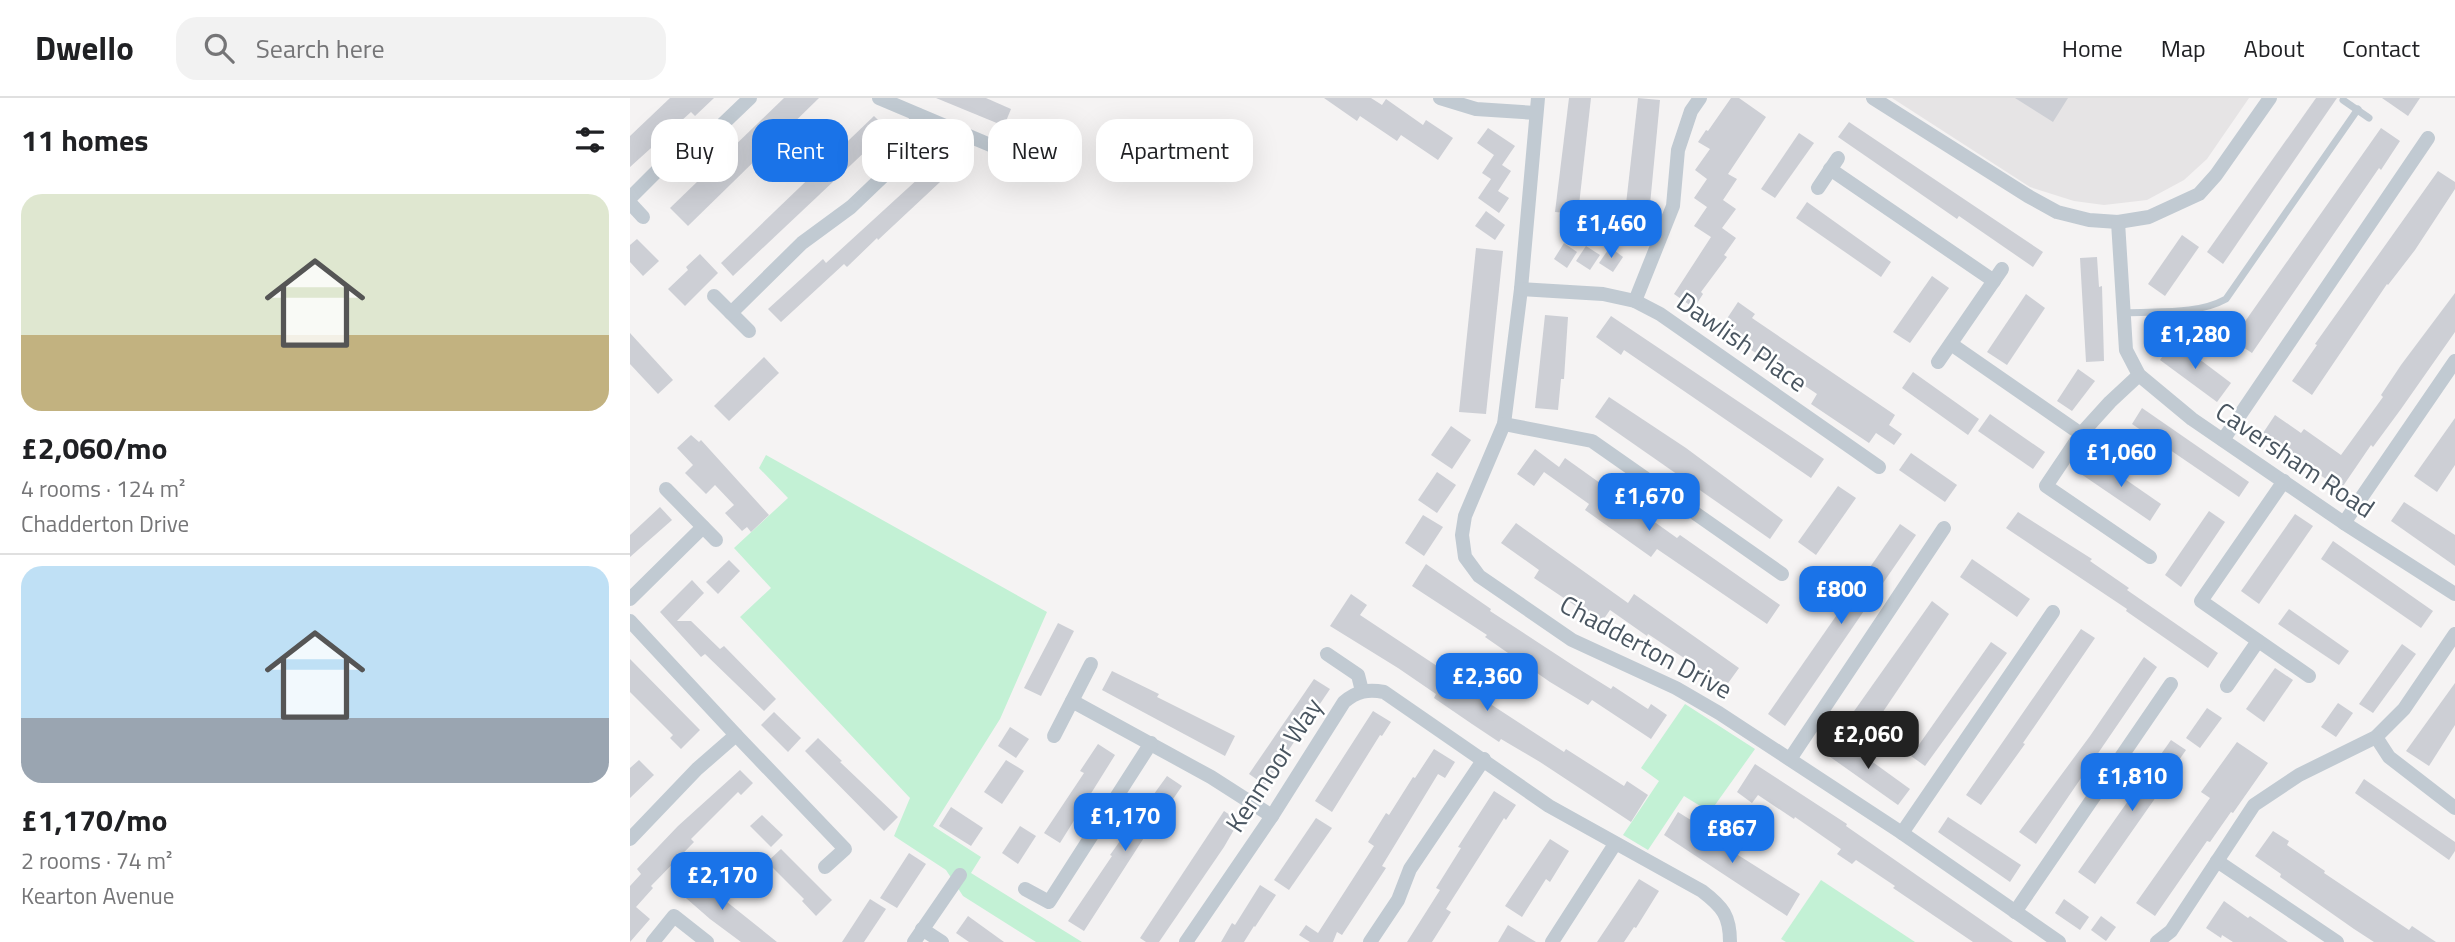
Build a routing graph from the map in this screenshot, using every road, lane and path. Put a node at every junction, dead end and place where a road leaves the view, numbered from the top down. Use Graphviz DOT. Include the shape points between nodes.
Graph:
graph roads {
  1 [pos="750,98"];
  2 [pos="879,98"];
  3 [pos="1440,98"];
  4 [pos="1700,98"];
  5 [pos="1873,98"];
  6 [pos="2270,98"];
  7 [pos="2343,100"];
  8 [pos="1537,105"];
  9 [pos="2358,110"];
  10 [pos="918,115"];
  11 [pos="2369,118"];
  12 [pos="2428,138"];
  13 [pos="988,144"];
  14 [pos="1818,187"];
  15 [pos="630,201"];
  16 [pos="643,217"];
  17 [pos="2119,222"];
  18 [pos="1521,289"];
  19 [pos="714,296"];
  20 [pos="1635,301"];
  21 [pos="731,313"];
  22 [pos="2125,313"];
  23 [pos="749,331"];
  24 [pos="1951,344"];
  25 [pos="2455,361"];
  26 [pos="1938,362"];
  27 [pos="2138,375"];
  28 [pos="1504,424"];
  29 [pos="2081,434"];
  30 [pos="2223,440"];
  31 [pos="1879,467"];
  32 [pos="2284,481"];
  33 [pos="666,489"];
  34 [pos="2344,523"];
  35 [pos="703,527"];
  36 [pos="1944,528"];
  37 [pos="716,540"];
  38 [pos="2150,557"];
  39 [pos="1782,574"];
  40 [pos="2455,594"];
  41 [pos="630,599"];
  42 [pos="2053,612"];
  43 [pos="630,621"];
  44 [pos="2455,634"];
  45 [pos="2258,641"];
  46 [pos="1327,654"];
  47 [pos="1091,664"];
  48 [pos="2309,676"];
  49 [pos="2171,684"];
  50 [pos="2227,686"];
  51 [pos="1362,691"];
  52 [pos="1072,701"];
  53 [pos="737,735"];
  54 [pos="1054,736"];
  55 [pos="2376,737"];
  56 [pos="1151,743"];
  57 [pos="1484,759"];
  58 [pos="1790,759"];
  59 [pos="2455,808"];
  60 [pos="1272,816"];
  61 [pos="1902,833"];
  62 [pos="630,839"];
  63 [pos="1615,844"];
  64 [pos="2217,861"];
  65 [pos="825,867"];
  66 [pos="960,875"];
  67 [pos="1025,889"];
  68 [pos="2015,912"];
  69 [pos="918,936"];
  70 [pos="653,942"];
  71 [pos="707,942"];
  72 [pos="942,942"];
  73 [pos="1186,942"];
  74 [pos="1370,942"];
  75 [pos="1552,942"];
  76 [pos="1730,942"];
  77 [pos="2059,942"];
  78 [pos="2157,942"];
  79 [pos="2337,942"];
  1 -- 15 [label="street" via="705,141 664,164"];
  2 -- 10 [label="street"];
  3 -- 8 [label="street" via="1476,109"];
  4 -- 20 [label="street" via="1678,150 1673,206"];
  5 -- 17 [label="street" via="2057,212"];
  6 -- 17 [label="street" via="2199,194 2149,217"];
  7 -- 9 [label="lane"];
  8 -- 18 [label="street, Chadderton Drive"];
  9 -- 11 [label="lane"];
  9 -- 22 [label="lane" via="2226,299 2201,309"];
  10 -- 13 [label="street"];
  10 -- 21 [label="street" via="897,163 851,207 802,243"];
  12 -- 30 [label="street"];
  14 -- 24 [label="street" via="1834,164 1998,275"];
  15 -- 16 [label="street"];
  17 -- 22 [label="street"];
  18 -- 20 [label="street, Dawlish Place" via="1604,294"];
  18 -- 28 [label="street, Chadderton Drive"];
  19 -- 21 [label="street"];
  20 -- 31 [label="street, Dawlish Place"];
  21 -- 23 [label="street"];
  22 -- 27 [label="street" via="2126,350"];
  24 -- 26 [label="street"];
  24 -- 29 [label="street"];
  25 -- 34 [label="street"];
  27 -- 29 [label="street"];
  27 -- 30 [label="street, Caversham Road"];
  28 -- 39 [label="street" via="1592,441"];
  28 -- 58 [label="street, Chadderton Drive" via="1465,516 1465,557 1479,576 1572,640 1676,688"];
  29 -- 38 [label="street" via="2046,486"];
  30 -- 32 [label="street, Caversham Road"];
  32 -- 34 [label="street, Caversham Road"];
  32 -- 45 [label="street" via="2201,601"];
  33 -- 35 [label="street"];
  34 -- 40 [label="street, Caversham Road"];
  35 -- 37 [label="street"];
  35 -- 41 [label="street"];
  36 -- 58 [label="street"];
  42 -- 61 [label="street"];
  43 -- 53 [label="street"];
  44 -- 55 [label="street" via="2404,709"];
  45 -- 48 [label="street"];
  45 -- 50 [label="street"];
  46 -- 51 [label="street, Kenmoor Way" via="1358,675"];
  47 -- 52 [label="street"];
  49 -- 68 [label="street"];
  51 -- 57 [label="street, Kenmoor Way" via="1384,692"];
  51 -- 60 [label="street, Kenmoor Way" via="1344,702"];
  52 -- 54 [label="street"];
  52 -- 56 [label="street"];
  53 -- 62 [label="street"];
  53 -- 65 [label="street" via="845,849"];
  55 -- 59 [label="street" via="2389,757"];
  55 -- 64 [label="street" via="2299,775 2254,805"];
  56 -- 60 [label="street"];
  56 -- 67 [label="street" via="1049,902"];
  57 -- 63 [label="street, Kenmoor Way" via="1549,806"];
  57 -- 74 [label="street" via="1410,869 1398,900"];
  58 -- 61 [label="street, Chadderton Drive"];
  60 -- 73 [label="street, Kenmoor Way"];
  61 -- 68 [label="street, Chadderton Drive"];
  63 -- 75 [label="street"];
  63 -- 76 [label="street, Kenmoor Way" via="1718,903 1730,922"];
  64 -- 78 [label="street" via="2171,931"];
  64 -- 79 [label="street"];
  66 -- 69 [label="street"];
  68 -- 77 [label="street, Chadderton Drive"];
  69 -- 72 [label="street"];
  70 -- 71 [label="street" via="674,916"];
}
